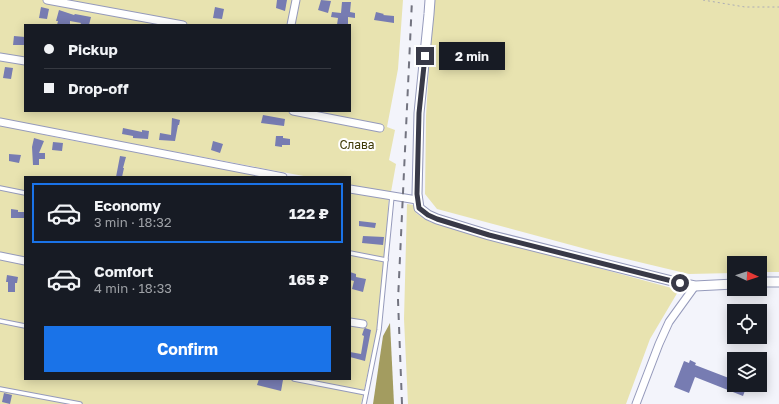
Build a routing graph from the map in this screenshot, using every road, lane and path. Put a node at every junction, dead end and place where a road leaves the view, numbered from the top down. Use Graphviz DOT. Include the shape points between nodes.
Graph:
graph roads {
  1 [pos="47,0"];
  2 [pos="296,0"];
  3 [pos="430,0"];
  4 [pos="703,0"];
  5 [pos="779,7"];
  6 [pos="178,24"];
  7 [pos="291,24"];
  8 [pos="0,57"];
  9 [pos="24,61"];
  10 [pos="298,112"];
  11 [pos="0,122"];
  12 [pos="380,128"];
  13 [pos="279,176"];
  14 [pos="0,188"];
  15 [pos="351,189"];
  16 [pos="24,193"];
  17 [pos="392,196"];
  18 [pos="417,200"];
  19 [pos="351,253"];
  20 [pos="0,256"];
  21 [pos="24,260"];
  22 [pos="386,260"];
  23 [pos="767,282"];
  24 [pos="779,282"];
  25 [pos="727,284"];
  26 [pos="695,286"];
  27 [pos="0,321"];
  28 [pos="351,322"];
  29 [pos="362,324"];
  30 [pos="24,326"];
  31 [pos="299,380"];
  32 [pos="0,389"];
  33 [pos="366,393"];
  34 [pos="80,404"];
  35 [pos="364,404"];
  36 [pos="636,404"];
  1 -- 6 [label="street"];
  2 -- 7 [label="street"];
  3 -- 18 [label="street" via="419,113"];
  4 -- 5 [label="path" via="745,6"];
  8 -- 9 [label="street"];
  10 -- 12 [label="street"];
  11 -- 13 [label="street"];
  14 -- 16 [label="lane"];
  15 -- 17 [label="street"];
  17 -- 18 [label="street"];
  17 -- 22 [label="lane"];
  18 -- 26 [label="street" via="419,208 437,219 489,235"];
  19 -- 22 [label="lane"];
  20 -- 21 [label="street"];
  22 -- 33 [label="lane" via="379,330"];
  23 -- 24 [label="street"];
  25 -- 26 [label="street"];
  26 -- 36 [label="street" via="667,328"];
  27 -- 30 [label="lane"];
  28 -- 29 [label="street"];
  31 -- 33 [label="lane"];
  32 -- 34 [label="lane"];
  33 -- 35 [label="lane"];
}
